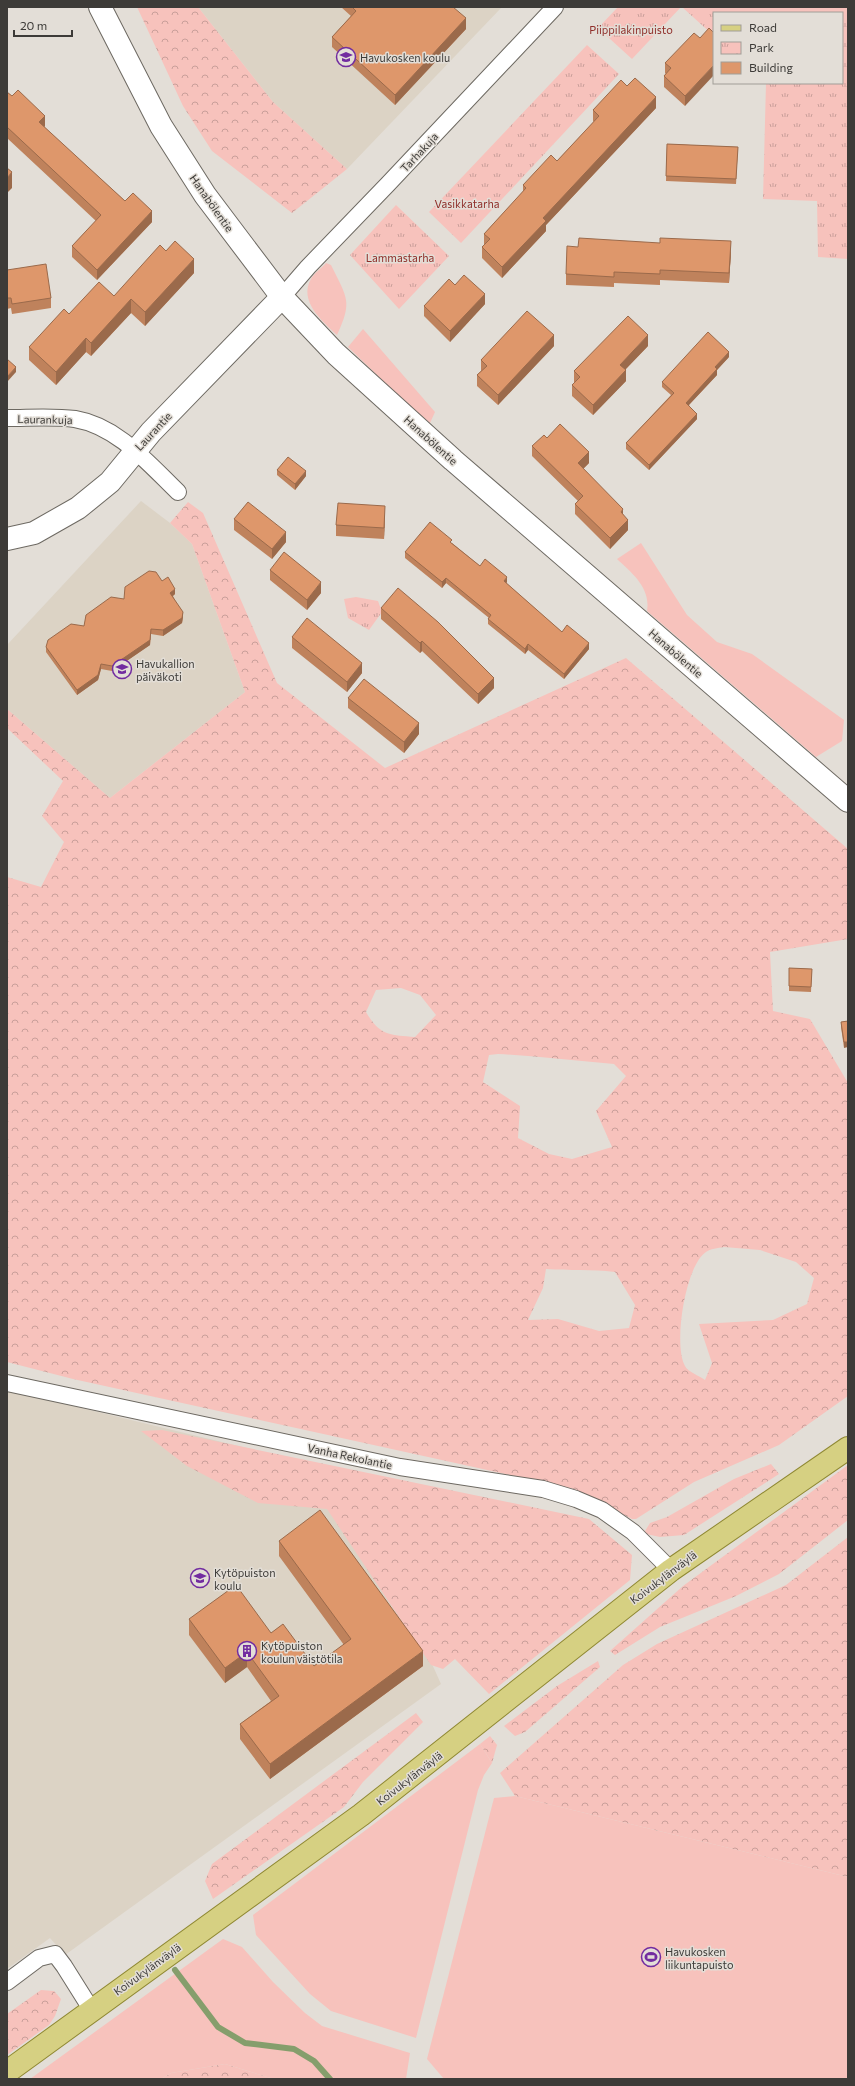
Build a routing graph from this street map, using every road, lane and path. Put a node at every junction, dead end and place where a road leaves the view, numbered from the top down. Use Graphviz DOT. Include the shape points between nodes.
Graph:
graph roads {
  1 [pos="100,7"];
  2 [pos="555,7"];
  3 [pos="282,297"];
  4 [pos="7,418"];
  5 [pos="134,451"];
  6 [pos="178,492"];
  7 [pos="7,539"];
  8 [pos="848,800"];
  9 [pos="7,1383"];
  10 [pos="848,1433"];
  11 [pos="848,1448"];
  12 [pos="805,1476"];
  13 [pos="671,1570"];
  14 [pos="7,1982"];
  15 [pos="91,2009"];
  16 [pos="7,2072"];
  1 -- 3 [label="main road, Hanabölentie" via="161,126 205,195"];
  2 -- 3 [label="street, Tarhakuja"];
  3 -- 5 [label="main road, Laurantie"];
  3 -- 8 [label="main road, Hanabölentie" via="336,354 453,460"];
  4 -- 5 [label="street, Laurankuja" via="73,419 89,422 113,433"];
  5 -- 6 [label="street, Laurankuja"];
  5 -- 7 [label="main road, Laurantie" via="110,482 78,508 34,533"];
  9 -- 13 [label="street, Vanha Rekolantie" via="400,1467 543,1489 602,1510 633,1532"];
  10 -- 12 [label="main road, Koivukylänväylä"];
  11 -- 12 [label="main road, Koivukylänväylä"];
  12 -- 13 [label="main road, Koivukylänväylä"];
  13 -- 15 [label="main road, Koivukylänväylä" via="361,1815"];
  14 -- 15 [label="street" via="39,1958 55,1954"];
  15 -- 16 [label="main road, Koivukylänväylä"];
}
